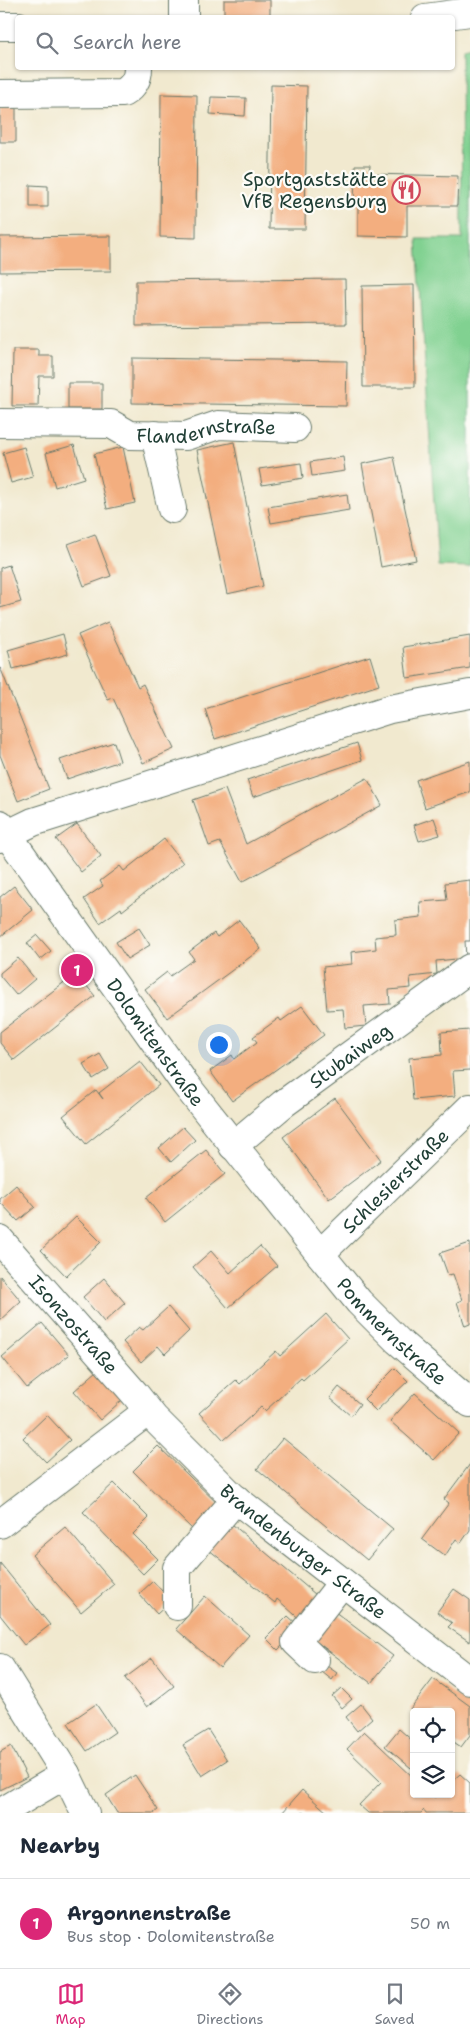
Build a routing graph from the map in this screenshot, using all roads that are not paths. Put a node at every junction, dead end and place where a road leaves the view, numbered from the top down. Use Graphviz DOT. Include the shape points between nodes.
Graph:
graph roads {
  1 [pos="184,0"];
  2 [pos="470,12"];
  3 [pos="184,15"];
  4 [pos="448,15"];
  5 [pos="0,26"];
  6 [pos="15,26"];
  7 [pos="138,70"];
  8 [pos="0,94"];
  9 [pos="0,423"];
  10 [pos="294,428"];
  11 [pos="155,434"];
  12 [pos="172,509"];
  13 [pos="470,694"];
  14 [pos="2,832"];
  15 [pos="470,968"];
  16 [pos="470,1108"];
  17 [pos="233,1146"];
  18 [pos="0,1240"];
  19 [pos="320,1254"];
  20 [pos="470,1403"];
  21 [pos="148,1411"];
  22 [pos="236,1499"];
  23 [pos="0,1524"];
  24 [pos="342,1583"];
  25 [pos="177,1606"];
  26 [pos="316,1660"];
  27 [pos="0,1668"];
  28 [pos="470,1680"];
  29 [pos="66,1774"];
  30 [pos="0,1813"];
  31 [pos="85,1813"];
  1 -- 3 [label="street"];
  2 -- 4 [label="street"];
  5 -- 6 [label="street"];
  7 -- 8 [label="street" via="132,88 123,93"];
  9 -- 11 [label="street, Flandernstraße" via="111,424 130,434"];
  10 -- 11 [label="street, Flandernstraße" via="218,425 186,436"];
  11 -- 12 [label="street"];
  13 -- 14 [label="street" via="390,709"];
  14 -- 17 [label="street, Dolomitenstraße"];
  15 -- 17 [label="street, Stubaiweg" via="283,1104"];
  16 -- 19 [label="street, Schlesierstraße"];
  17 -- 19 [label="street, Dolomitenstraße"];
  18 -- 21 [label="street, Isonzostraße"];
  19 -- 20 [label="street, Pommernstraße" via="359,1302 398,1341"];
  21 -- 22 [label="street, Brandenburger Straße"];
  21 -- 23 [label="street"];
  22 -- 24 [label="street, Brandenburger Straße"];
  22 -- 25 [label="street" via="177,1568"];
  24 -- 26 [label="street" via="296,1642"];
  24 -- 28 [label="street, Brandenburger Straße"];
  27 -- 29 [label="street"];
  29 -- 30 [label="street"];
  29 -- 31 [label="street"];
}
